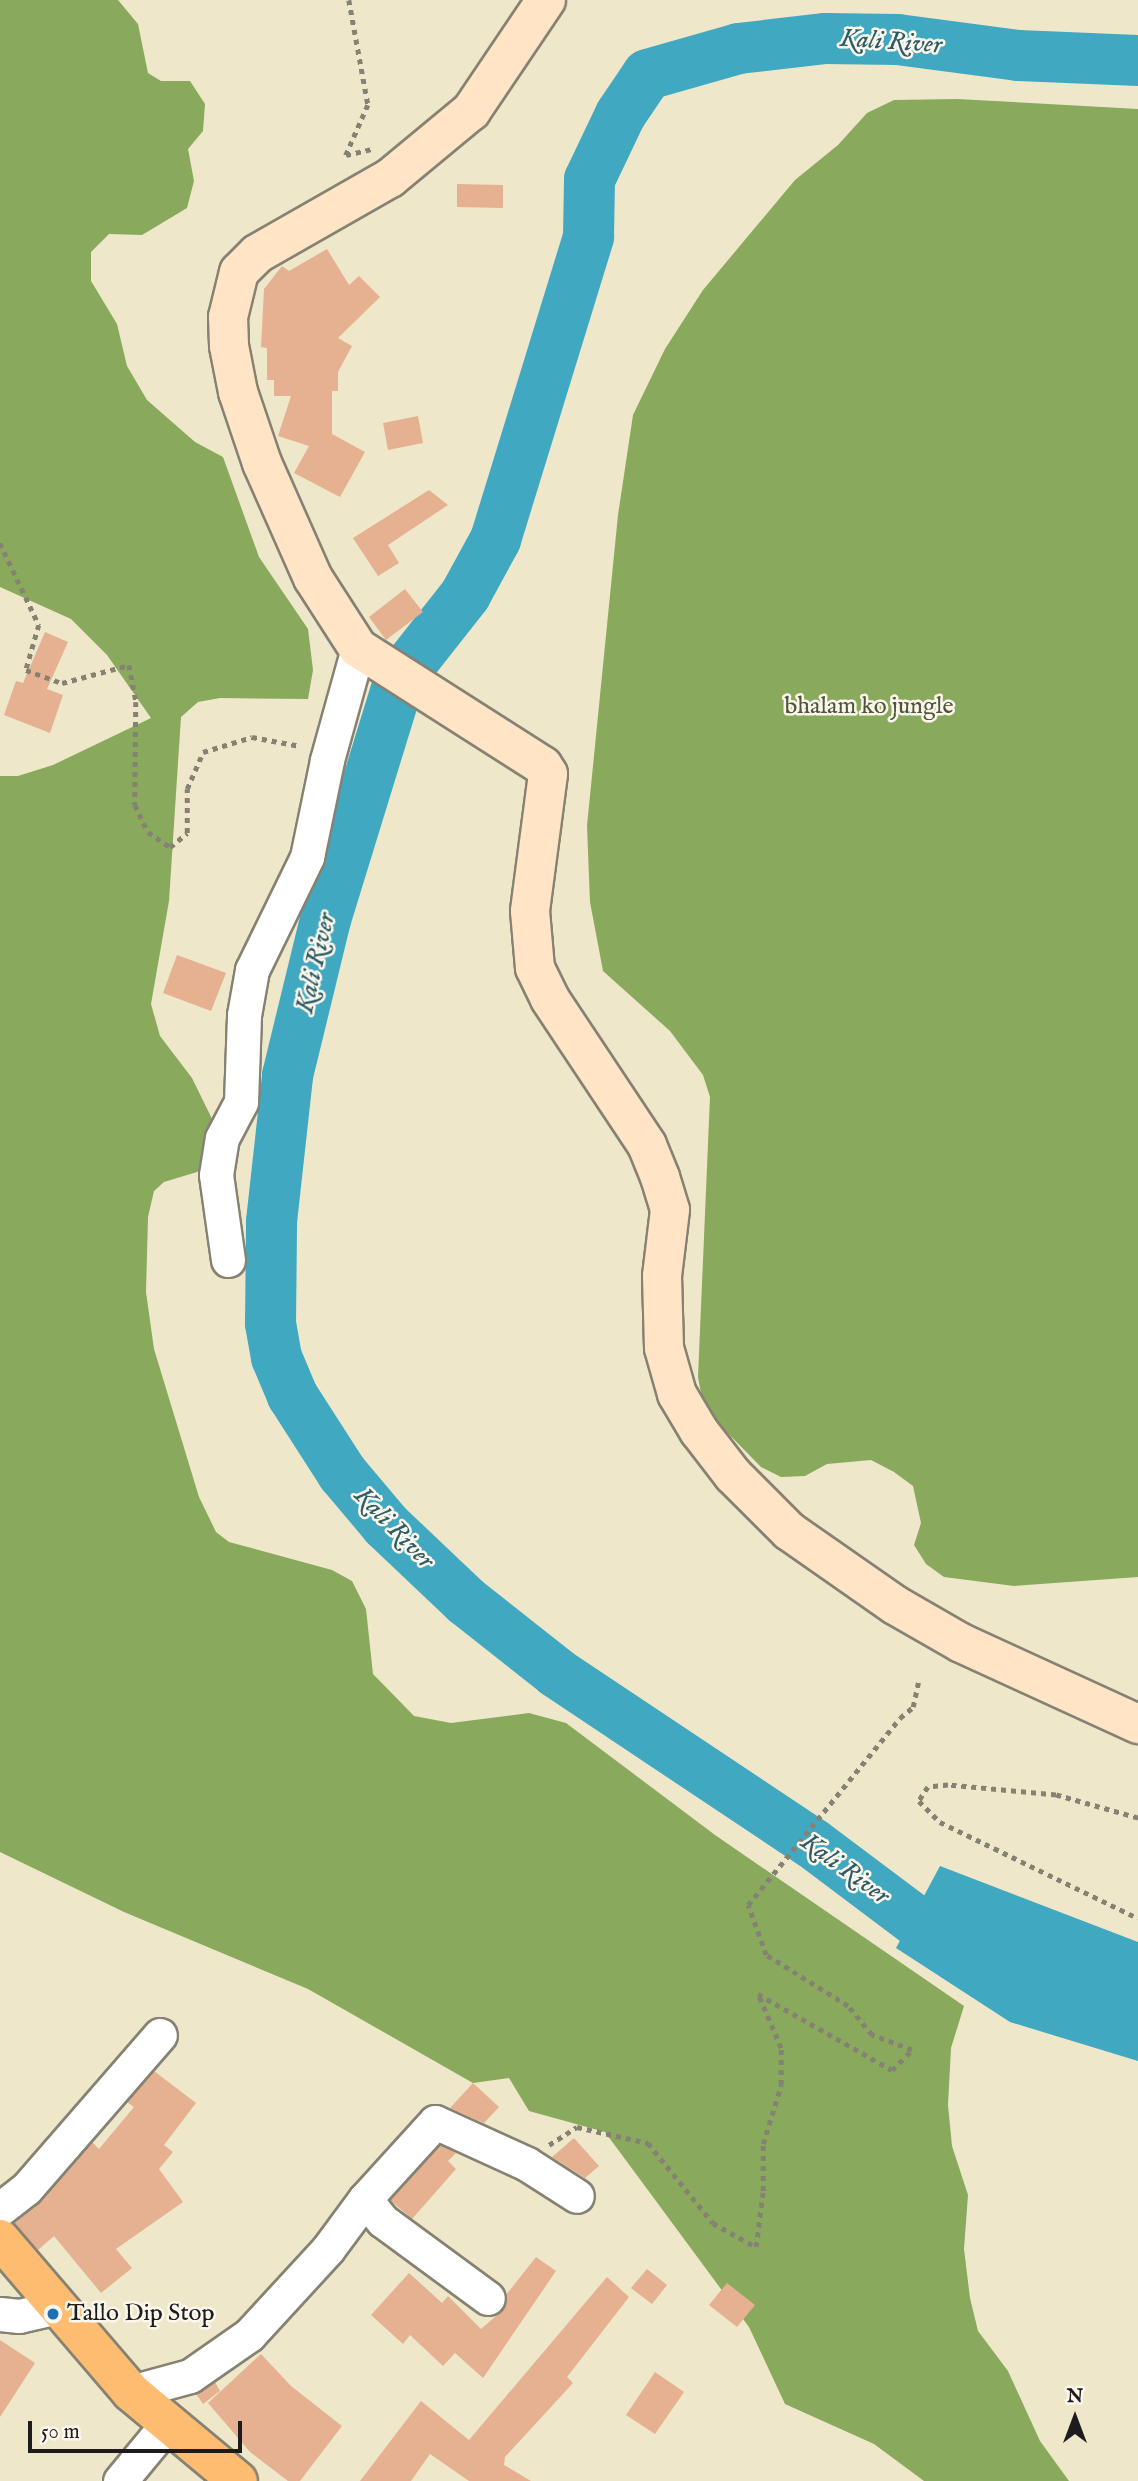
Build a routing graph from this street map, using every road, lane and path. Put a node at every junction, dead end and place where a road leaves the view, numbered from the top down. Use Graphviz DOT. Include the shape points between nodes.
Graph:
graph roads {
  1 [pos="349,0"];
  2 [pos="546,0"];
  3 [pos="378,184"];
  4 [pos="0,543"];
  5 [pos="372,659"];
  6 [pos="302,747"];
  7 [pos="228,1260"];
  8 [pos="918,1683"];
  9 [pos="1138,1724"];
  10 [pos="1138,1818"];
  11 [pos="1138,1918"];
  12 [pos="160,2035"];
  13 [pos="527,2164"];
  14 [pos="577,2196"];
  15 [pos="365,2199"];
  16 [pos="0,2209"];
  17 [pos="0,2239"];
  18 [pos="488,2298"];
  19 [pos="55,2308"];
  20 [pos="0,2314"];
  21 [pos="131,2392"];
  22 [pos="168,2423"];
  23 [pos="120,2481"];
  24 [pos="238,2481"];
  1 -- 3 [label="path" via="368,105 346,155 373,148"];
  2 -- 3 [label="main road" via="471,111"];
  3 -- 5 [label="main road" via="257,254 239,272 228,317 238,392 271,486 334,617"];
  4 -- 6 [label="path" via="39,625 26,670 62,683 129,665 136,702 135,805 148,832 170,848 187,833 187,789 203,752 252,737"];
  5 -- 7 [label="street" via="327,760 307,858 252,970 244,1015 242,1102 222,1138 216,1175"];
  5 -- 9 [label="main road" via="543,766 550,784 530,911 535,968 550,999 647,1145 660,1177 670,1210 662,1276 664,1348 677,1394 699,1431 733,1475 789,1531 895,1605 961,1643"];
  8 -- 13 [label="path" via="913,1707 748,1905 766,1955 848,2006 872,2035 912,2050 892,2070 758,1994 780,2048 781,2085 762,2144 763,2191 756,2247 713,2223 648,2143 577,2127"];
  10 -- 11 [label="path" via="1056,1795 948,1785 928,1787 919,1801 940,1822"];
  12 -- 16 [label="street" via="26,2189"];
  13 -- 14 [label="street"];
  13 -- 15 [label="street" via="435,2122"];
  15 -- 18 [label="street" via="383,2221"];
  15 -- 21 [label="street" via="328,2249 249,2335 190,2376"];
  17 -- 19 [label="main road"];
  19 -- 20 [label="street" via="19,2316"];
  19 -- 21 [label="main road"];
  21 -- 22 [label="main road"];
  22 -- 23 [label="street"];
  22 -- 24 [label="main road"];
}
